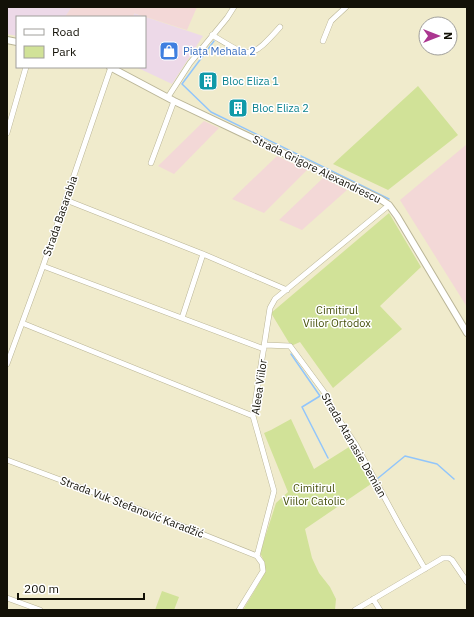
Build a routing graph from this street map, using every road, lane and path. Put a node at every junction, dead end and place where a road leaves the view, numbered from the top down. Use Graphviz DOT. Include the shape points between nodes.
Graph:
graph roads {
  1 [pos="234,7"];
  2 [pos="346,7"];
  3 [pos="280,27"];
  4 [pos="212,35"];
  5 [pos="323,41"];
  6 [pos="26,68"];
  7 [pos="111,68"];
  8 [pos="113,68"];
  9 [pos="168,97"];
  10 [pos="174,101"];
  11 [pos="7,133"];
  12 [pos="151,163"];
  13 [pos="66,200"];
  14 [pos="389,206"];
  15 [pos="203,254"];
  16 [pos="43,266"];
  17 [pos="287,290"];
  18 [pos="182,318"];
  19 [pos="22,323"];
  20 [pos="467,333"];
  21 [pos="264,347"];
  22 [pos="7,364"];
  23 [pos="253,416"];
  24 [pos="7,460"];
  25 [pos="257,556"];
  26 [pos="425,568"];
  27 [pos="467,582"];
  28 [pos="7,598"];
  29 [pos="372,599"];
  30 [pos="40,610"];
  31 [pos="239,610"];
  32 [pos="355,610"];
  33 [pos="380,610"];
  1 -- 4 [label="street"];
  2 -- 5 [label="street" via="332,21"];
  3 -- 4 [label="street" via="258,49 245,53 237,51"];
  4 -- 9 [label="street"];
  6 -- 11 [label="street"];
  7 -- 13 [label="street, Strada Basarabia"];
  8 -- 9 [label="street, Strada Grigore Alexandrescu"];
  9 -- 10 [label="street, Strada Grigore Alexandrescu"];
  10 -- 12 [label="street"];
  10 -- 14 [label="street, Strada Grigore Alexandrescu"];
  13 -- 15 [label="street"];
  13 -- 16 [label="street, Strada Basarabia"];
  14 -- 17 [label="street, Aleea Viilor"];
  14 -- 20 [label="street, Strada Grigore Alexandrescu"];
  15 -- 17 [label="street"];
  15 -- 18 [label="street"];
  16 -- 18 [label="street"];
  16 -- 19 [label="street, Strada Basarabia"];
  17 -- 21 [label="street, Aleea Viilor" via="275,299 270,308"];
  18 -- 21 [label="street"];
  19 -- 22 [label="street, Strada Basarabia"];
  19 -- 23 [label="street"];
  21 -- 23 [label="street, Aleea Viilor"];
  21 -- 26 [label="street, Strada Atanasie Demian" via="290,346 327,396 331,408 356,445"];
  23 -- 25 [label="street, Aleea Viilor" via="274,491"];
  24 -- 25 [label="street, Strada Vuk Stefanović Karadžić"];
  25 -- 31 [label="street, Aleea Viilor" via="262,562 263,572"];
  26 -- 27 [label="street" via="446,558 452,560"];
  26 -- 29 [label="street"];
  28 -- 30 [label="street"];
  29 -- 32 [label="street"];
  29 -- 33 [label="street"];
}
